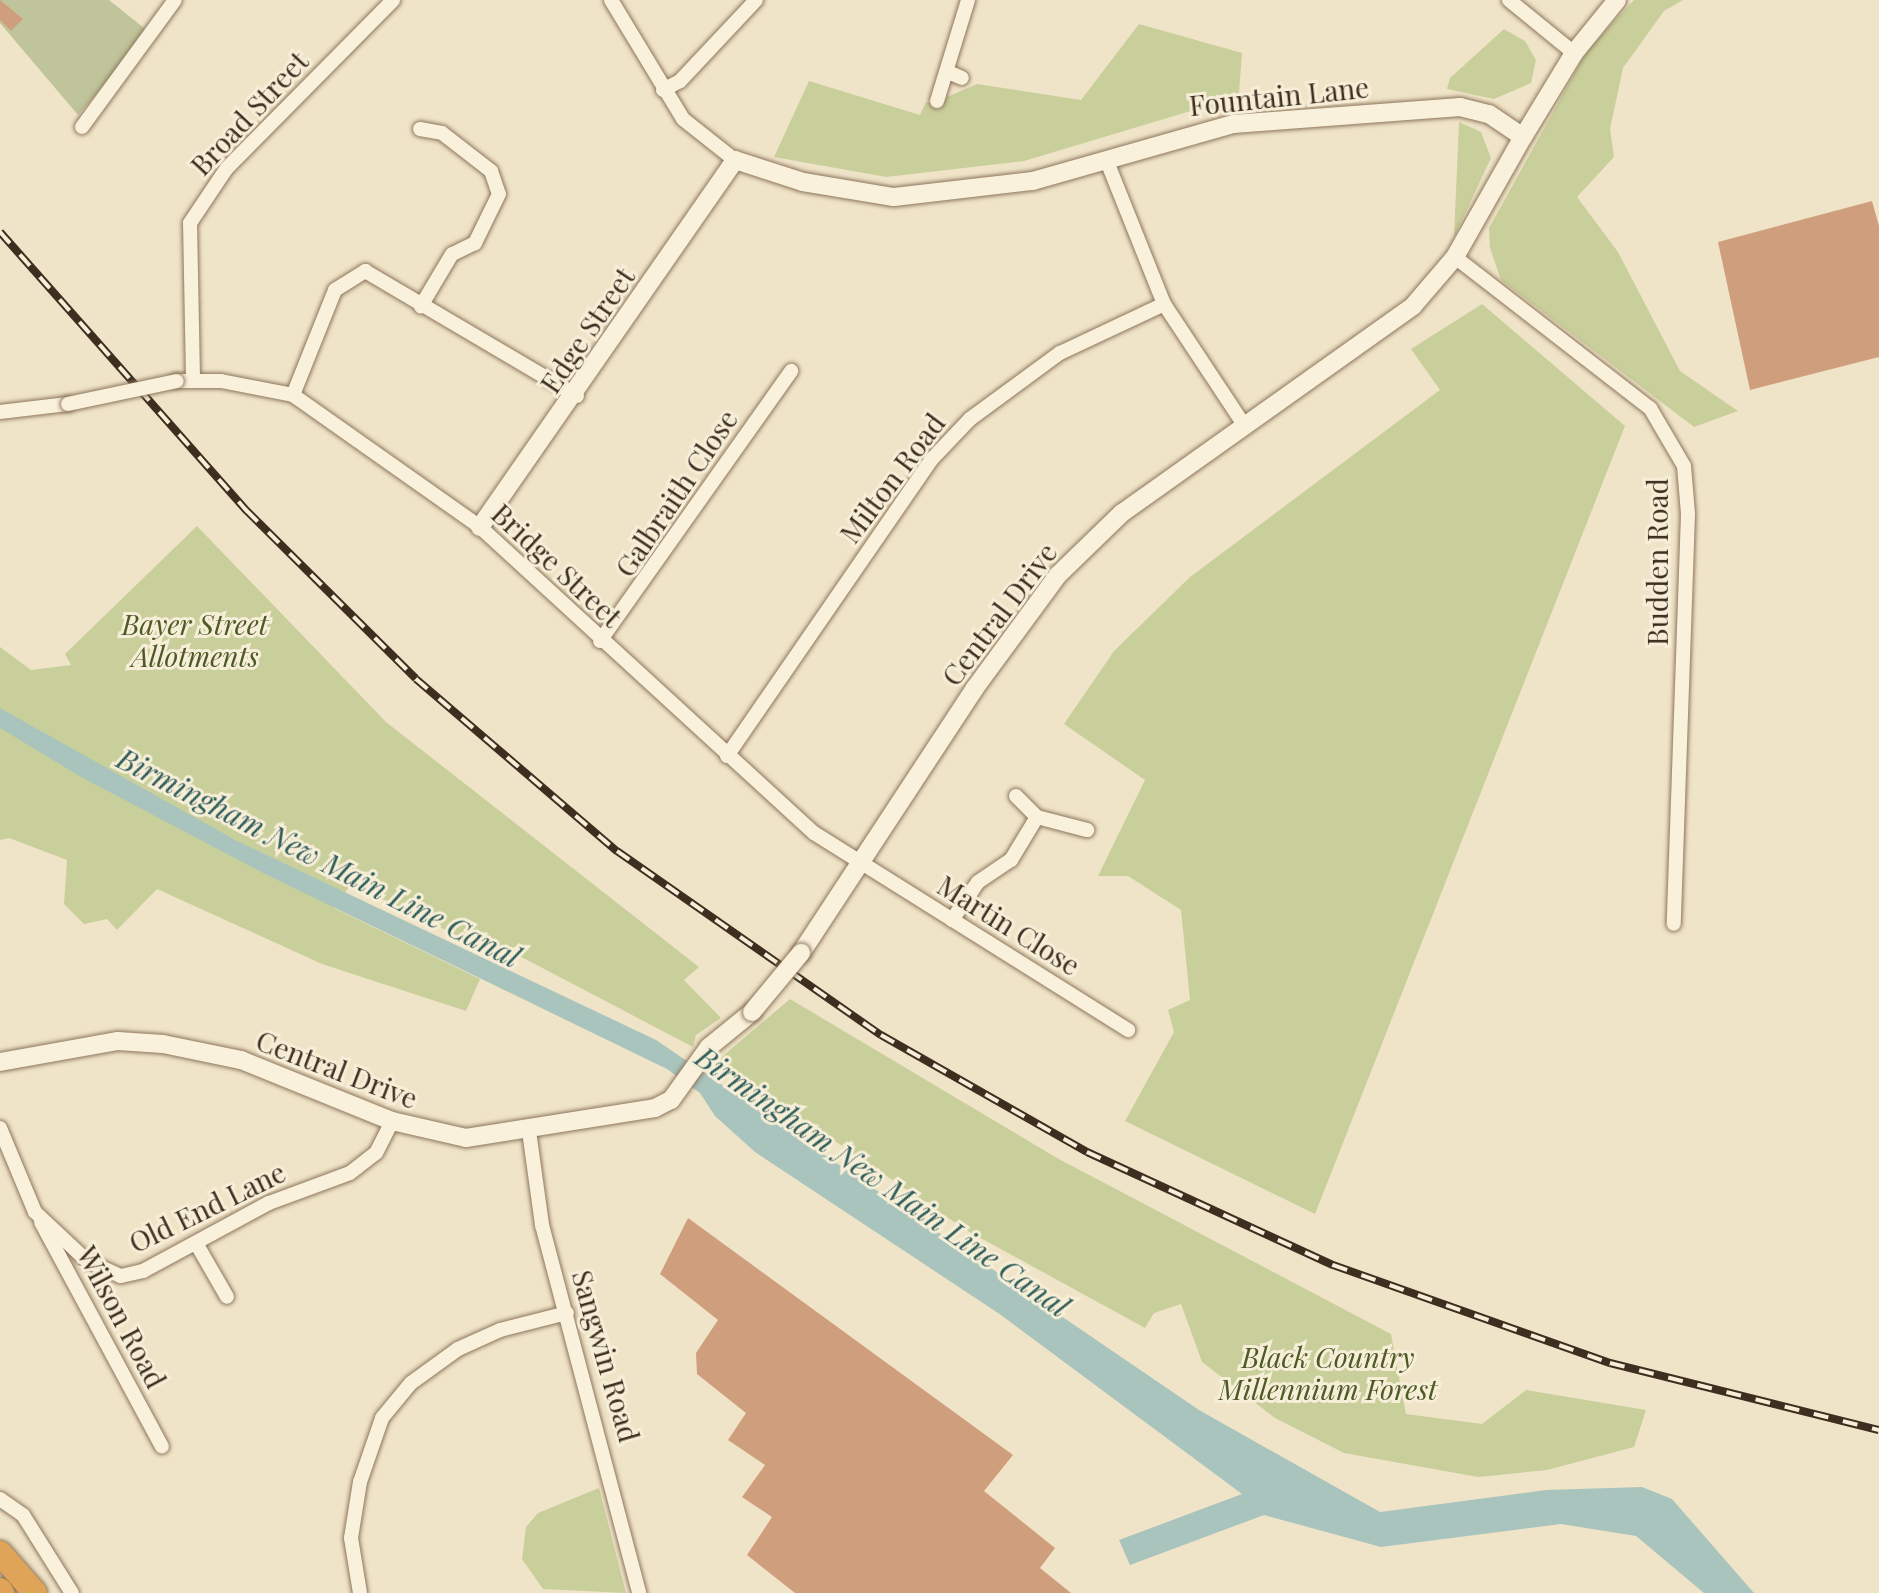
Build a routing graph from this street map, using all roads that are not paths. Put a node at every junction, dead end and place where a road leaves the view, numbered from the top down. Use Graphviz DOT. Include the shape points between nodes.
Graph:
graph roads {
  1 [pos="175,0"];
  2 [pos="393,0"];
  3 [pos="611,0"];
  4 [pos="756,0"];
  5 [pos="968,0"];
  6 [pos="1509,0"];
  7 [pos="1617,0"];
  8 [pos="1574,53"];
  9 [pos="948,72"];
  10 [pos="962,78"];
  11 [pos="663,90"];
  12 [pos="937,101"];
  13 [pos="82,127"];
  14 [pos="420,129"];
  15 [pos="1523,137"];
  16 [pos="1106,159"];
  17 [pos="735,160"];
  18 [pos="1455,257"];
  19 [pos="1164,304"];
  20 [pos="421,306"];
  21 [pos="791,371"];
  22 [pos="193,378"];
  23 [pos="293,395"];
  24 [pos="577,396"];
  25 [pos="0,412"];
  26 [pos="1244,425"];
  27 [pos="480,527"];
  28 [pos="600,641"];
  29 [pos="727,756"];
  30 [pos="1016,796"];
  31 [pos="1037,817"];
  32 [pos="1087,830"];
  33 [pos="862,866"];
  34 [pos="952,920"];
  35 [pos="1674,924"];
  36 [pos="1128,1030"];
  37 [pos="0,1062"];
  38 [pos="392,1121"];
  39 [pos="0,1128"];
  40 [pos="529,1131"];
  41 [pos="35,1212"];
  42 [pos="196,1243"];
  43 [pos="227,1297"];
  44 [pos="567,1313"];
  45 [pos="162,1447"];
  46 [pos="0,1499"];
  47 [pos="0,1553"];
  48 [pos="35,1593"];
  49 [pos="72,1593"];
  50 [pos="360,1593"];
  51 [pos="639,1593"];
  1 -- 13 [label="street"];
  2 -- 22 [label="street, Broad Street" via="227,168 190,223 187,314"];
  3 -- 11 [label="street"];
  4 -- 11 [label="street" via="680,81"];
  5 -- 9 [label="street"];
  6 -- 8 [label="street"];
  7 -- 8 [label="street"];
  8 -- 15 [label="street"];
  9 -- 10 [label="street"];
  9 -- 12 [label="street"];
  11 -- 17 [label="street" via="683,119"];
  14 -- 20 [label="street" via="442,133 491,171 499,194 475,243 452,254"];
  15 -- 16 [label="street, Fountain Lane" via="1489,114 1460,107 1233,124"];
  15 -- 18 [label="street, Central Drive"];
  16 -- 17 [label="street, Fountain Lane" via="1033,181 894,197 803,182"];
  16 -- 19 [label="street"];
  17 -- 24 [label="street, Edge Street"];
  18 -- 26 [label="street, Central Drive" via="1413,306"];
  18 -- 35 [label="street, Budden Road" via="1650,408 1684,466 1688,514"];
  19 -- 26 [label="street"];
  19 -- 29 [label="street, Milton Road" via="1060,353 970,419 932,459"];
  20 -- 23 [label="street" via="365,271 335,290"];
  20 -- 24 [label="street"];
  21 -- 28 [label="street, Galbraith Close"];
  22 -- 23 [label="street, Bridge Street"];
  22 -- 25 [label="street, Bridge Street, bridge"];
  23 -- 27 [label="street, Bridge Street"];
  24 -- 27 [label="street, Edge Street"];
  26 -- 33 [label="street, Central Drive" via="1122,513 1058,575 975,688"];
  27 -- 28 [label="street, Bridge Street"];
  28 -- 29 [label="street, Bridge Street"];
  29 -- 33 [label="street, Bridge Street" via="814,833"];
  30 -- 31 [label="street"];
  31 -- 32 [label="street"];
  31 -- 34 [label="street" via="1011,860 978,882"];
  33 -- 34 [label="street, Martin Close"];
  33 -- 40 [label="street, Central Drive, bridge" via="801,953 752,1012 709,1047 671,1100 655,1108"];
  34 -- 36 [label="street, Martin Close"];
  37 -- 38 [label="street, Central Drive" via="118,1041 163,1044 241,1060"];
  38 -- 40 [label="street, Central Drive" via="466,1138"];
  38 -- 42 [label="street, Old End Lane" via="376,1153 350,1173 269,1203"];
  39 -- 41 [label="street, Old End Lane"];
  40 -- 44 [label="street, Sangwin Road" via="542,1225"];
  41 -- 42 [label="street, Old End Lane" via="87,1261 121,1276"];
  41 -- 45 [label="street, Wilson Road"];
  42 -- 43 [label="street"];
  44 -- 50 [label="street" via="500,1330 458,1349 411,1383 382,1418 360,1482 351,1538"];
  44 -- 51 [label="street, Sangwin Road"];
  46 -- 49 [label="street" via="23,1515"];
  47 -- 48 [label="highway"];
}
